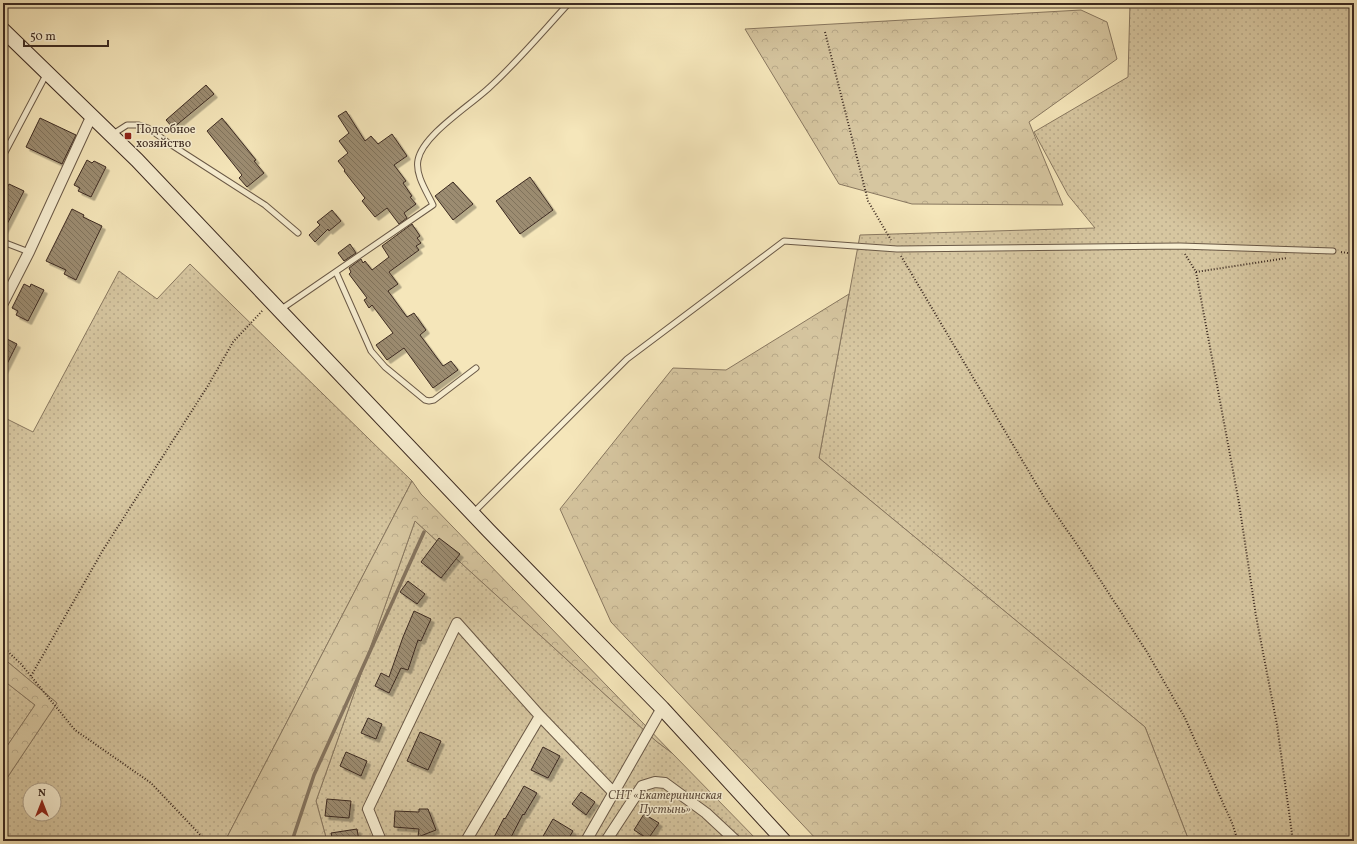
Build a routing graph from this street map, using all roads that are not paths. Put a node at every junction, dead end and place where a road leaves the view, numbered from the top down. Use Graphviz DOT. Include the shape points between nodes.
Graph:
graph roads {
  1 [pos="569,3"];
  2 [pos="3,30"];
  3 [pos="47,72"];
  4 [pos="92,115"];
  5 [pos="112,135"];
  6 [pos="3,156"];
  7 [pos="298,233"];
  8 [pos="3,242"];
  9 [pos="1333,251"];
  10 [pos="29,252"];
  11 [pos="336,272"];
  12 [pos="3,303"];
  13 [pos="275,306"];
  14 [pos="476,368"];
  15 [pos="472,514"];
  16 [pos="662,708"];
  17 [pos="540,716"];
  18 [pos="613,792"];
  19 [pos="381,841"];
  20 [pos="466,841"];
  21 [pos="586,841"];
  22 [pos="606,841"];
  23 [pos="736,841"];
  24 [pos="784,841"];
  1 -- 11 [label="lane" via="492,86 446,123 424,146 418,158 417,170 432,205"];
  2 -- 3 [label="main road"];
  3 -- 4 [label="main road"];
  3 -- 6 [label="lane"];
  4 -- 5 [label="main road"];
  4 -- 10 [label="street"];
  5 -- 7 [label="lane" via="127,125 138,124 148,128 265,205"];
  5 -- 13 [label="main road"];
  8 -- 10 [label="lane"];
  9 -- 15 [label="lane" via="1180,246 896,249 784,241 627,359"];
  10 -- 12 [label="street"];
  11 -- 13 [label="lane"];
  11 -- 14 [label="lane" via="371,351 385,367 425,400 434,400"];
  13 -- 15 [label="main road"];
  15 -- 16 [label="main road"];
  16 -- 18 [label="street"];
  16 -- 24 [label="main road"];
  17 -- 18 [label="street"];
  17 -- 19 [label="street" via="457,623 368,809"];
  17 -- 20 [label="street"];
  18 -- 21 [label="street"];
  22 -- 23 [label="street" via="642,786 655,782 666,783 706,812"];
}
